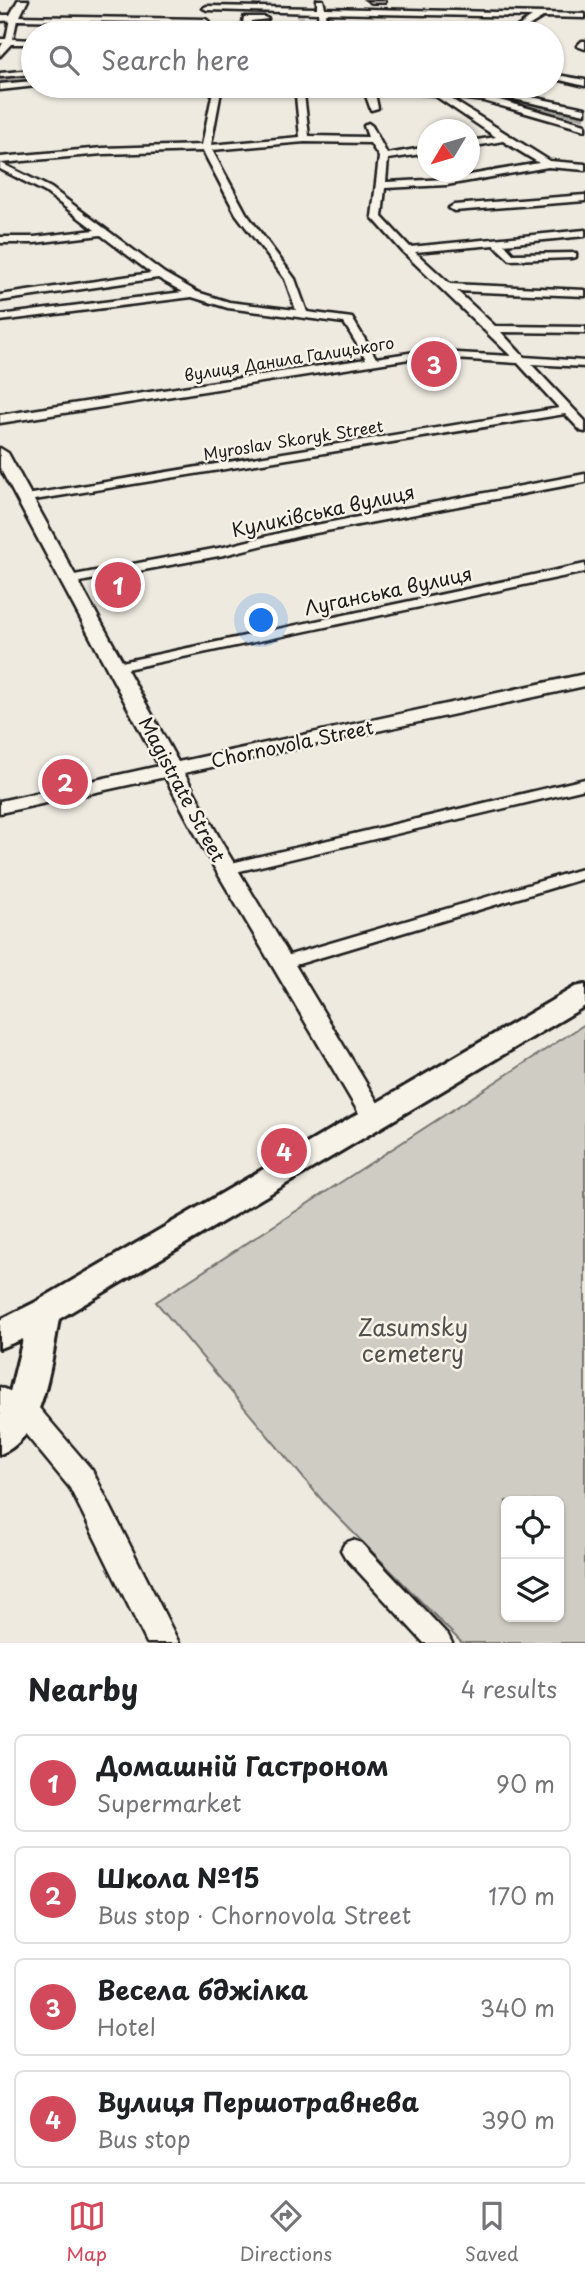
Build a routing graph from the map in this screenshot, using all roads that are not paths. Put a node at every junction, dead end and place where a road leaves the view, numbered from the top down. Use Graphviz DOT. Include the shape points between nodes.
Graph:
graph roads {
  1 [pos="23,0"];
  2 [pos="320,0"];
  3 [pos="207,4"];
  4 [pos="321,14"];
  5 [pos="543,14"];
  6 [pos="585,16"];
  7 [pos="0,18"];
  8 [pos="14,18"];
  9 [pos="205,21"];
  10 [pos="247,21"];
  11 [pos="322,21"];
  12 [pos="532,21"];
  13 [pos="4,41"];
  14 [pos="0,54"];
  15 [pos="21,73"];
  16 [pos="0,75"];
  17 [pos="564,79"];
  18 [pos="585,83"];
  19 [pos="21,85"];
  20 [pos="0,87"];
  21 [pos="216,98"];
  22 [pos="300,98"];
  23 [pos="371,98"];
  24 [pos="446,98"];
  25 [pos="479,98"];
  26 [pos="522,98"];
  27 [pos="374,108"];
  28 [pos="585,111"];
  29 [pos="368,126"];
  30 [pos="585,127"];
  31 [pos="504,138"];
  32 [pos="305,139"];
  33 [pos="373,140"];
  34 [pos="480,142"];
  35 [pos="206,148"];
  36 [pos="417,152"];
  37 [pos="384,157"];
  38 [pos="0,159"];
  39 [pos="548,163"];
  40 [pos="0,166"];
  41 [pos="585,167"];
  42 [pos="480,176"];
  43 [pos="447,182"];
  44 [pos="382,186"];
  45 [pos="585,198"];
  46 [pos="454,208"];
  47 [pos="454,219"];
  48 [pos="103,232"];
  49 [pos="585,233"];
  50 [pos="0,240"];
  51 [pos="495,240"];
  52 [pos="407,250"];
  53 [pos="572,255"];
  54 [pos="160,275"];
  55 [pos="448,287"];
  56 [pos="585,293"];
  57 [pos="193,294"];
  58 [pos="0,298"];
  59 [pos="302,313"];
  60 [pos="0,317"];
  61 [pos="492,329"];
  62 [pos="585,330"];
  63 [pos="372,360"];
  64 [pos="520,362"];
  65 [pos="585,365"];
  66 [pos="566,410"];
  67 [pos="0,419"];
  68 [pos="585,428"];
  69 [pos="0,453"];
  70 [pos="585,478"];
  71 [pos="26,499"];
  72 [pos="585,568"];
  73 [pos="69,580"];
  74 [pos="117,667"];
  75 [pos="585,680"];
  76 [pos="172,769"];
  77 [pos="585,784"];
  78 [pos="0,807"];
  79 [pos="226,869"];
  80 [pos="585,873"];
  81 [pos="282,964"];
  82 [pos="585,994"];
  83 [pos="375,1119"];
  84 [pos="45,1312"];
  85 [pos="0,1335"];
  86 [pos="11,1405"];
  87 [pos="0,1439"];
  88 [pos="353,1550"];
  89 [pos="159,1641"];
  90 [pos="440,1643"];
  1 -- 8 [label="street"];
  2 -- 4 [label="street"];
  3 -- 4 [label="street"];
  3 -- 9 [label="street"];
  4 -- 5 [label="street"];
  4 -- 10 [label="street"];
  4 -- 11 [label="street"];
  5 -- 6 [label="street"];
  5 -- 12 [label="street"];
  7 -- 8 [label="street"];
  8 -- 9 [label="street"];
  8 -- 13 [label="street"];
  13 -- 14 [label="street"];
  15 -- 16 [label="street"];
  17 -- 18 [label="street"];
  19 -- 20 [label="street"];
  21 -- 35 [label="street"];
  22 -- 32 [label="street"];
  23 -- 27 [label="street"];
  24 -- 31 [label="street"];
  25 -- 30 [label="street"];
  26 -- 28 [label="street"];
  29 -- 33 [label="street"];
  31 -- 34 [label="street"];
  31 -- 39 [label="street"];
  32 -- 33 [label="street"];
  32 -- 35 [label="street"];
  33 -- 37 [label="street"];
  35 -- 38 [label="street"];
  35 -- 59 [label="street" via="241,214 290,279"];
  36 -- 37 [label="street"];
  37 -- 44 [label="street"];
  39 -- 41 [label="street"];
  39 -- 42 [label="street"];
  40 -- 48 [label="street" via="48,190"];
  43 -- 44 [label="street"];
  43 -- 46 [label="street"];
  44 -- 52 [label="street" via="377,217"];
  45 -- 46 [label="street"];
  46 -- 47 [label="street"];
  48 -- 50 [label="street"];
  48 -- 54 [label="street"];
  49 -- 51 [label="street"];
  51 -- 52 [label="street"];
  51 -- 53 [label="street" via="510,257"];
  52 -- 55 [label="street"];
  54 -- 57 [label="street"];
  54 -- 58 [label="street"];
  55 -- 56 [label="street"];
  55 -- 61 [label="street"];
  57 -- 59 [label="street" via="228,305"];
  57 -- 60 [label="street"];
  59 -- 63 [label="street" via="348,320"];
  61 -- 62 [label="street"];
  61 -- 64 [label="street"];
  63 -- 64 [label="street, вулиця Данила Галицького" via="422,354"];
  63 -- 67 [label="street, вулиця Данила Галицького"];
  64 -- 65 [label="street, вулиця Данила Галицького"];
  64 -- 66 [label="street"];
  66 -- 68 [label="street"];
  66 -- 71 [label="street, Myroslav Skoryk Street"];
  69 -- 71 [label="street, Magistrate Street"];
  70 -- 73 [label="street, Куликівська вулиця"];
  71 -- 73 [label="street, Magistrate Street"];
  72 -- 74 [label="street, Луганська вулиця"];
  73 -- 74 [label="street, Magistrate Street"];
  74 -- 76 [label="street, Magistrate Street"];
  75 -- 76 [label="street, Chornovola Street"];
  76 -- 78 [label="street, Chornovola Street"];
  76 -- 79 [label="street, Magistrate Street"];
  77 -- 79 [label="street"];
  79 -- 81 [label="street, Magistrate Street"];
  80 -- 81 [label="street"];
  81 -- 83 [label="street, Magistrate Street"];
  82 -- 83 [label="main road"];
  83 -- 84 [label="main road"];
  84 -- 85 [label="main road"];
  84 -- 86 [label="main road"];
  86 -- 87 [label="main road"];
  86 -- 89 [label="street" via="81,1479"];
  88 -- 90 [label="street"];
}
